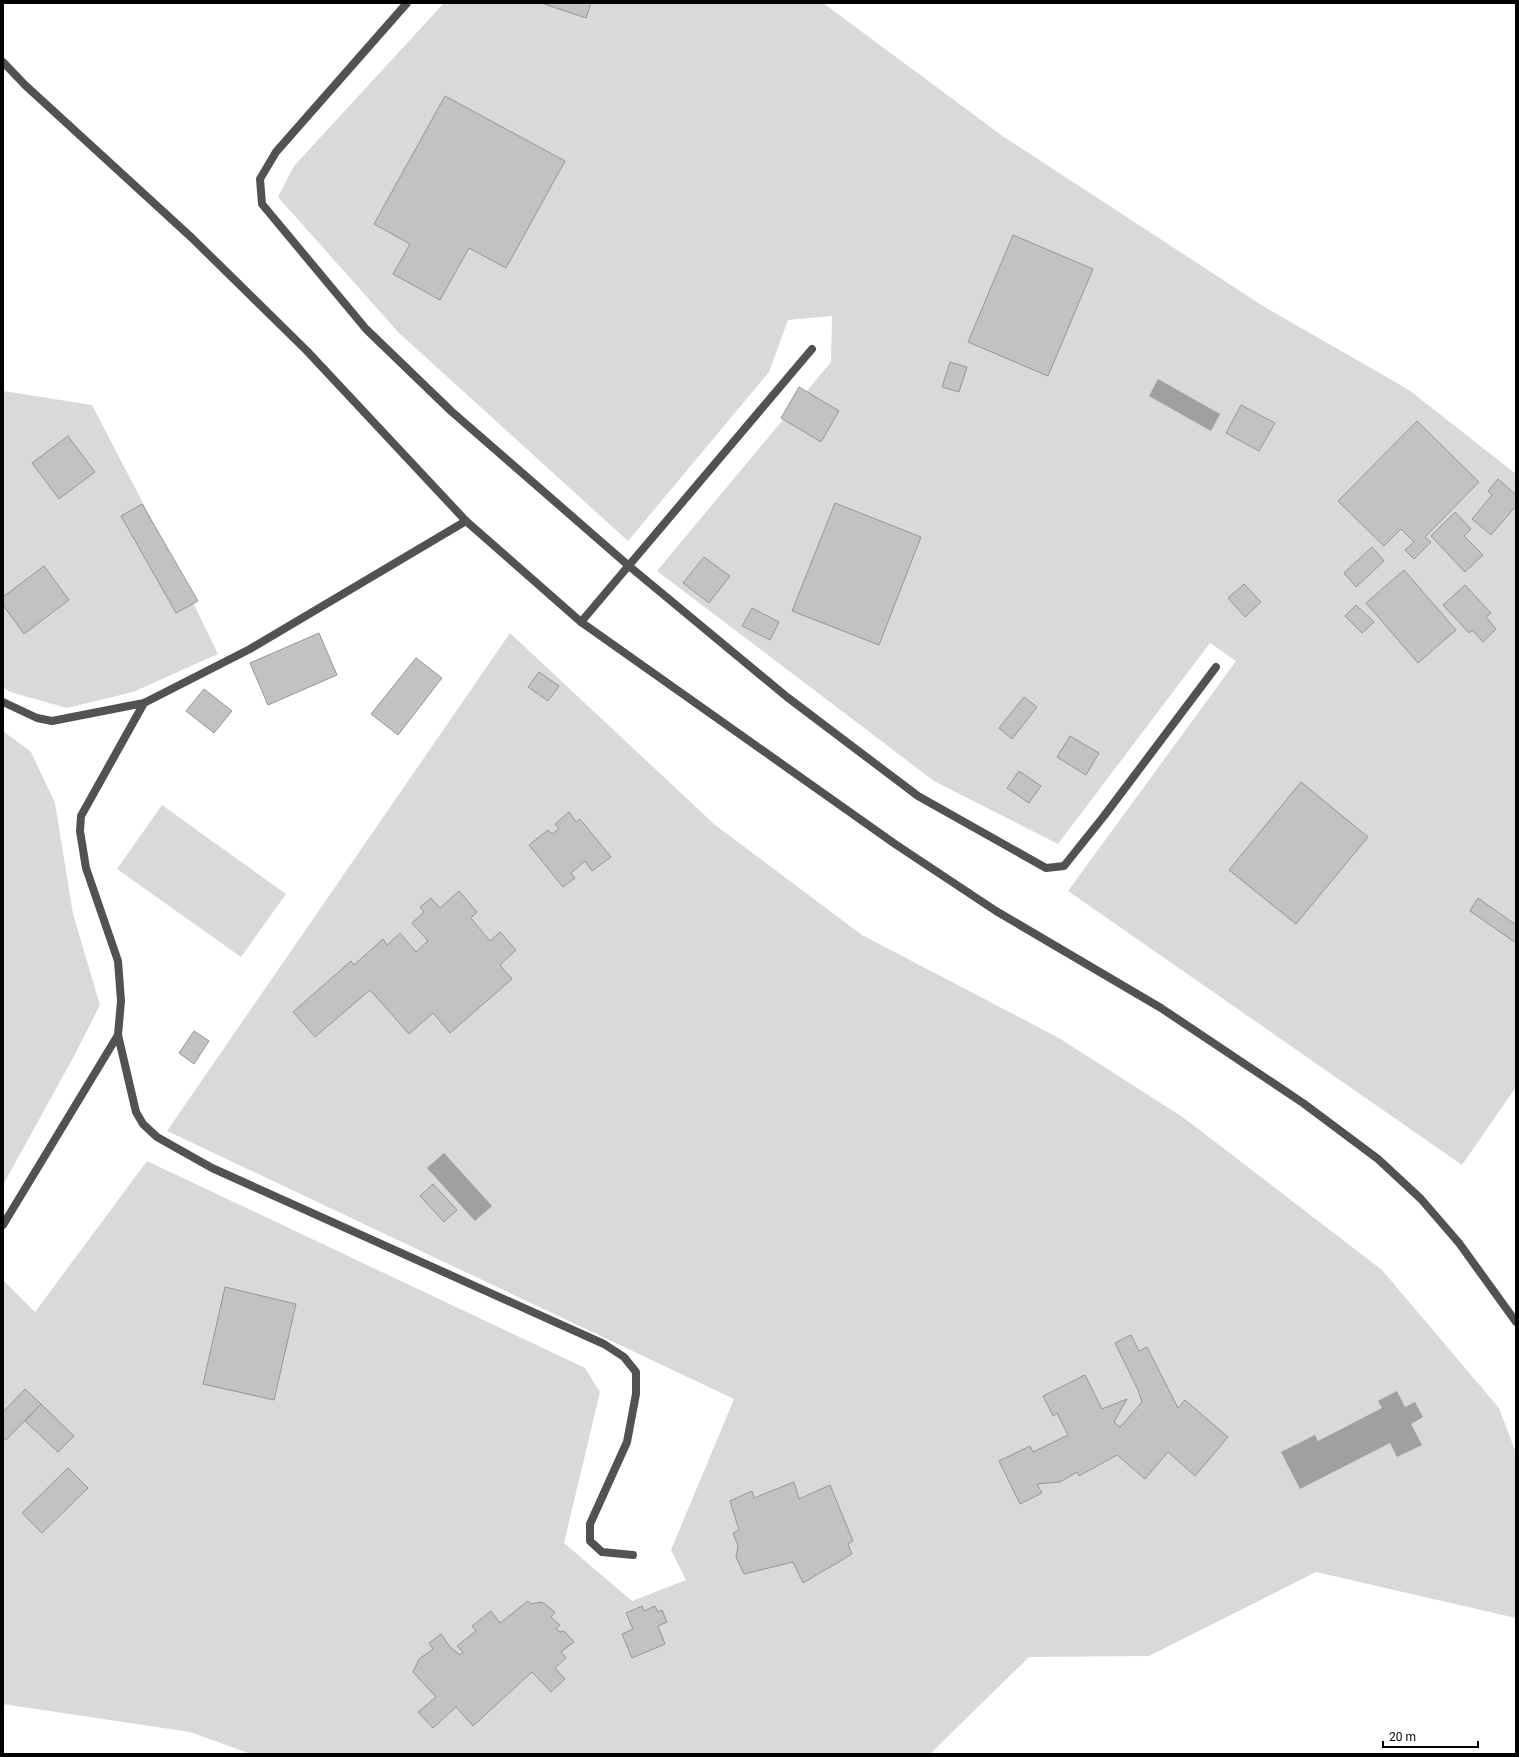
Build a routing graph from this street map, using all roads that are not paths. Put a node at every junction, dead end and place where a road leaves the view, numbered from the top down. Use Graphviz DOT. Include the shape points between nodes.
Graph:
graph roads {
  1 [pos="407,3"];
  2 [pos="3,62"];
  3 [pos="812,349"];
  4 [pos="466,521"];
  5 [pos="628,566"];
  6 [pos="581,622"];
  7 [pos="1216,667"];
  8 [pos="3,702"];
  9 [pos="144,703"];
  10 [pos="118,1035"];
  11 [pos="3,1224"];
  12 [pos="1516,1322"];
  13 [pos="633,1555"];
  1 -- 5 [label="street" via="276,152 260,179 262,204 366,329 451,411"];
  2 -- 4 [label="street" via="192,238 307,351"];
  3 -- 5 [label="street"];
  4 -- 6 [label="street"];
  4 -- 9 [label="street" via="250,649"];
  5 -- 6 [label="street"];
  5 -- 7 [label="street" via="786,697 918,796 1046,868 1064,866"];
  6 -- 12 [label="street" via="902,848 996,911 1161,1008 1303,1103 1378,1159 1421,1199 1459,1243"];
  8 -- 9 [label="street" via="37,718 52,721"];
  9 -- 10 [label="street" via="81,816 80,831 86,868 118,961 121,1001"];
  10 -- 11 [label="street"];
  10 -- 13 [label="street" via="136,1112 157,1137 212,1168 597,1340 624,1357 636,1372 636,1394 627,1442 590,1524 590,1541 602,1552"];
}
